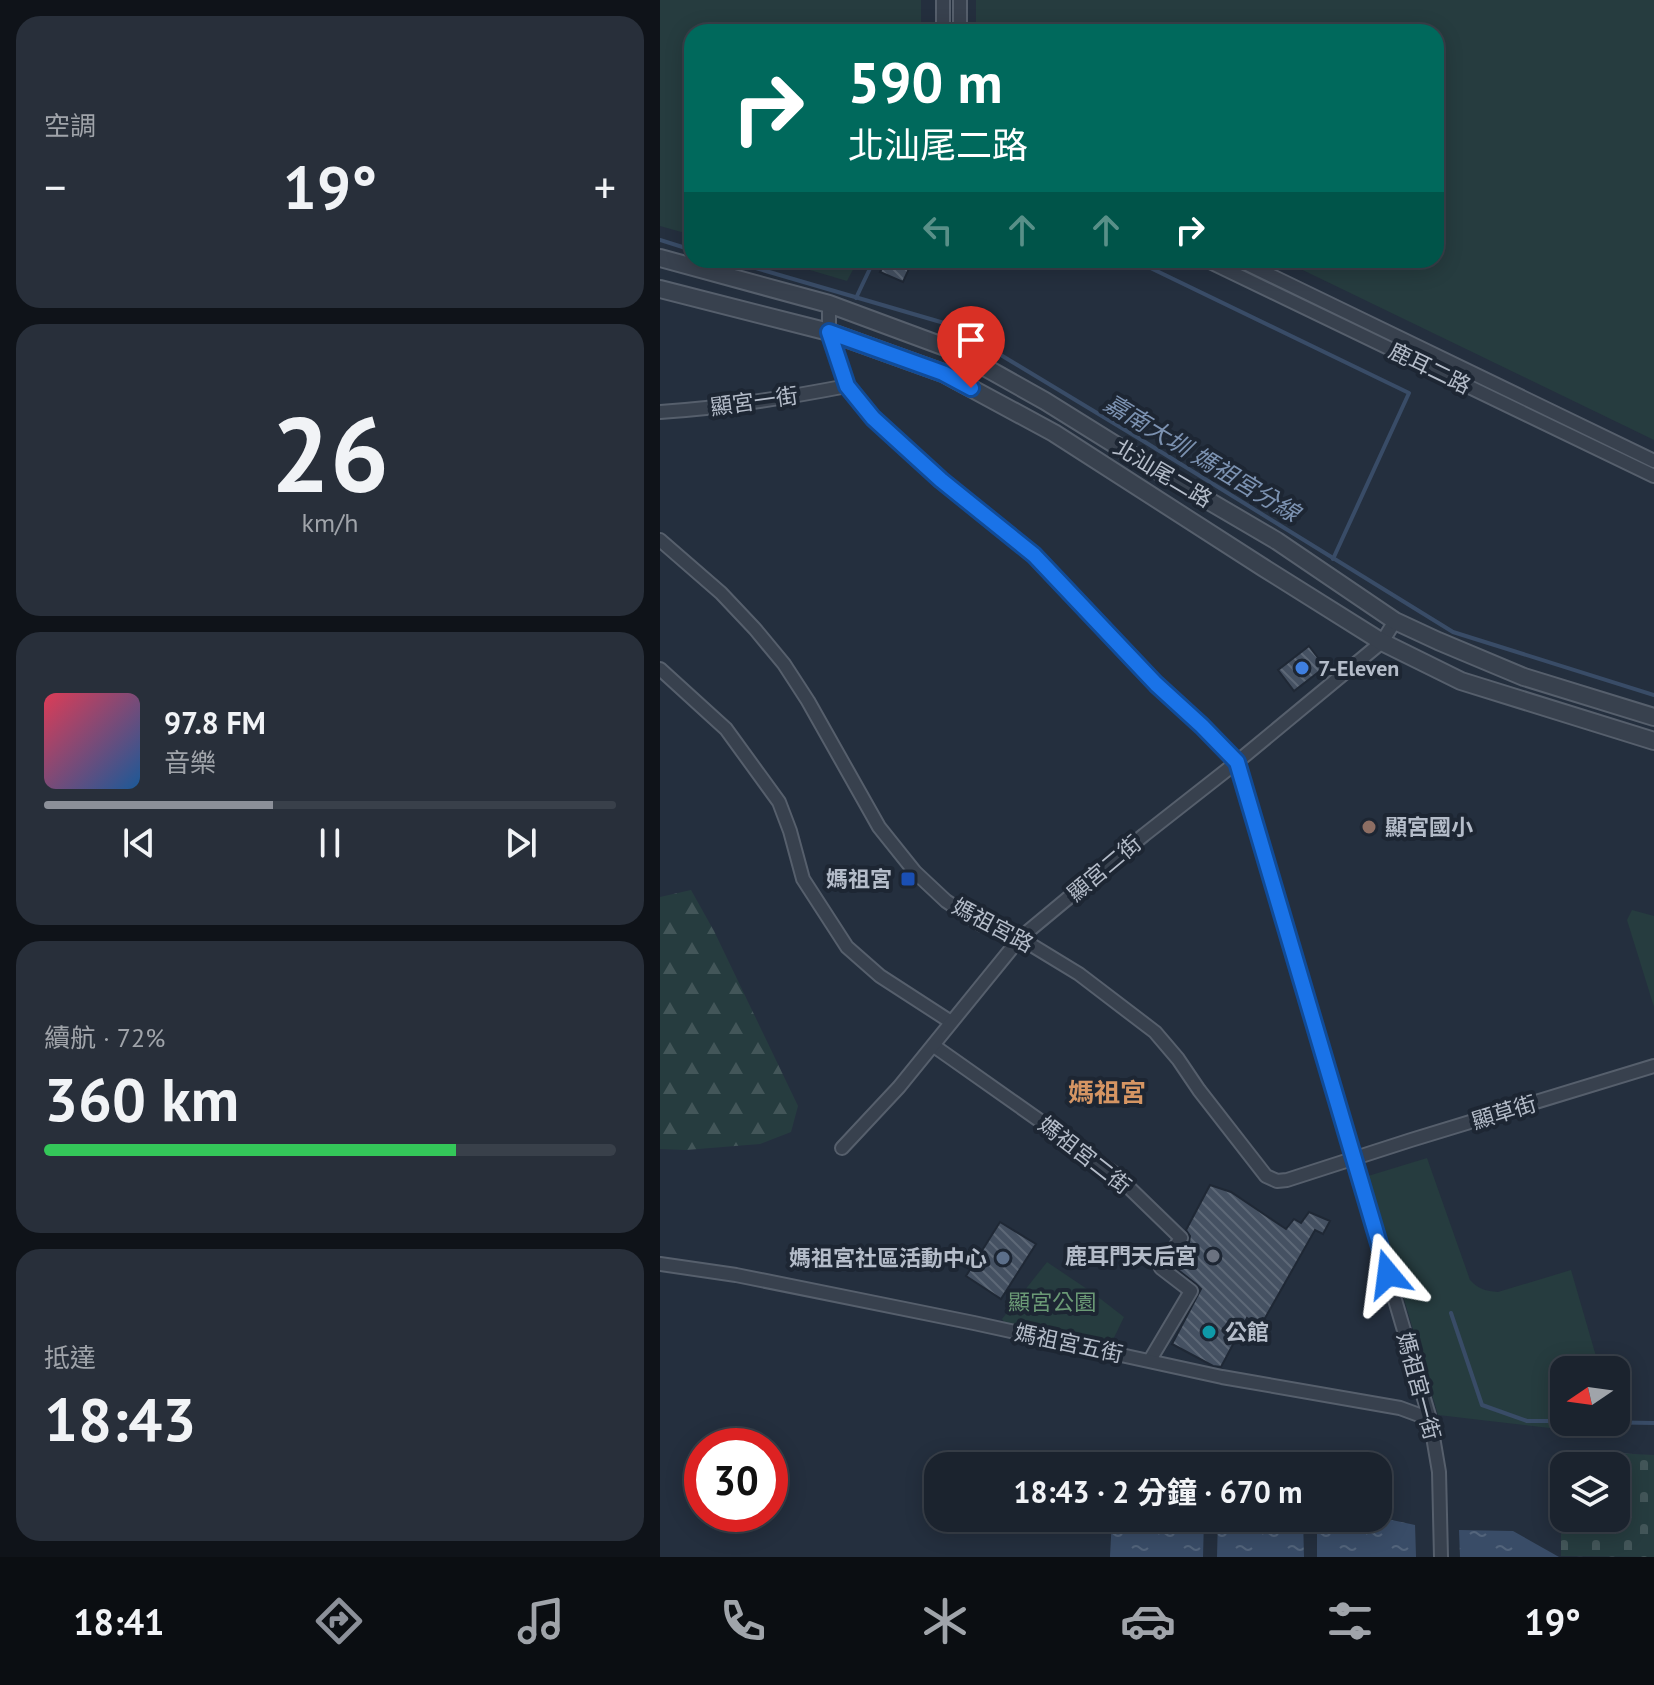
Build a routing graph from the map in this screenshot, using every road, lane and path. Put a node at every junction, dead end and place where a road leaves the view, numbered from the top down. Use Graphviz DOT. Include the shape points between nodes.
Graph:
graph roads {
  1 [pos="943,0"];
  2 [pos="960,0"];
  3 [pos="943,24"];
  4 [pos="960,24"];
  5 [pos="660,258"];
  6 [pos="684,265"];
  7 [pos="697,268"];
  8 [pos="1223,268"];
  9 [pos="1256,268"];
  10 [pos="660,289"];
  11 [pos="829,304"];
  12 [pos="829,332"];
  13 [pos="847,386"];
  14 [pos="660,412"];
  15 [pos="1654,461"];
  16 [pos="1654,476"];
  17 [pos="660,540"];
  18 [pos="1395,621"];
  19 [pos="1382,642"];
  20 [pos="660,669"];
  21 [pos="1654,717"];
  22 [pos="1654,741"];
  23 [pos="1237,762"];
  24 [pos="1020,938"];
  25 [pos="951,1022"];
  26 [pos="934,1046"];
  27 [pos="1654,1066"];
  28 [pos="842,1148"];
  29 [pos="1354,1159"];
  30 [pos="660,1264"];
  31 [pos="1150,1360"];
  32 [pos="1430,1419"];
  33 [pos="1441,1557"];
  1 -- 3 [label="street"];
  2 -- 4 [label="street"];
  5 -- 6 [label="street, 北汕尾二路"];
  7 -- 11 [label="street, 北汕尾二路"];
  8 -- 16 [label="street, 鹿耳二路"];
  9 -- 15 [label="street, 鹿耳二路"];
  10 -- 12 [label="street, 北汕尾二路"];
  11 -- 12 [label="street, 媽祖宮一街"];
  11 -- 18 [label="street, 北汕尾二路" via="956,351 1032,393 1277,541"];
  12 -- 13 [label="street, 媽祖宮一街"];
  12 -- 19 [label="street, 北汕尾二路" via="943,373 1054,433"];
  13 -- 14 [label="street, 顯宮一街"];
  13 -- 23 [label="street, 媽祖宮一街" via="873,418 941,480 1034,555"];
  17 -- 24 [label="street, 媽祖宮路" via="721,593 784,664 879,827 915,872 982,925"];
  18 -- 19 [label="street, 顯宮二街"];
  18 -- 21 [label="street, 北汕尾二路" via="1524,677"];
  19 -- 22 [label="street, 北汕尾二路" via="1461,681"];
  19 -- 23 [label="street, 顯宮二街"];
  20 -- 25 [label="street" via="726,729 779,802 803,879 847,947 880,976"];
  23 -- 24 [label="street, 顯宮二街"];
  23 -- 29 [label="street, 媽祖宮一街"];
  24 -- 25 [label="street, 顯宮二街"];
  24 -- 29 [label="street, 媽祖宮路" via="1079,974 1155,1032 1266,1176 1287,1180"];
  25 -- 26 [label="street, 顯宮二街"];
  26 -- 28 [label="street, 顯宮二街"];
  26 -- 31 [label="street, 媽祖宮二街" via="1114,1173 1181,1238 1161,1268 1191,1291"];
  27 -- 29 [label="street, 顯草街"];
  29 -- 32 [label="street, 媽祖宮一街"];
  30 -- 31 [label="street, 媽祖宮五街"];
  31 -- 32 [label="street, 媽祖宮五街" via="1400,1408"];
  32 -- 33 [label="street, 媽祖宮一街" via="1439,1472"];
}
